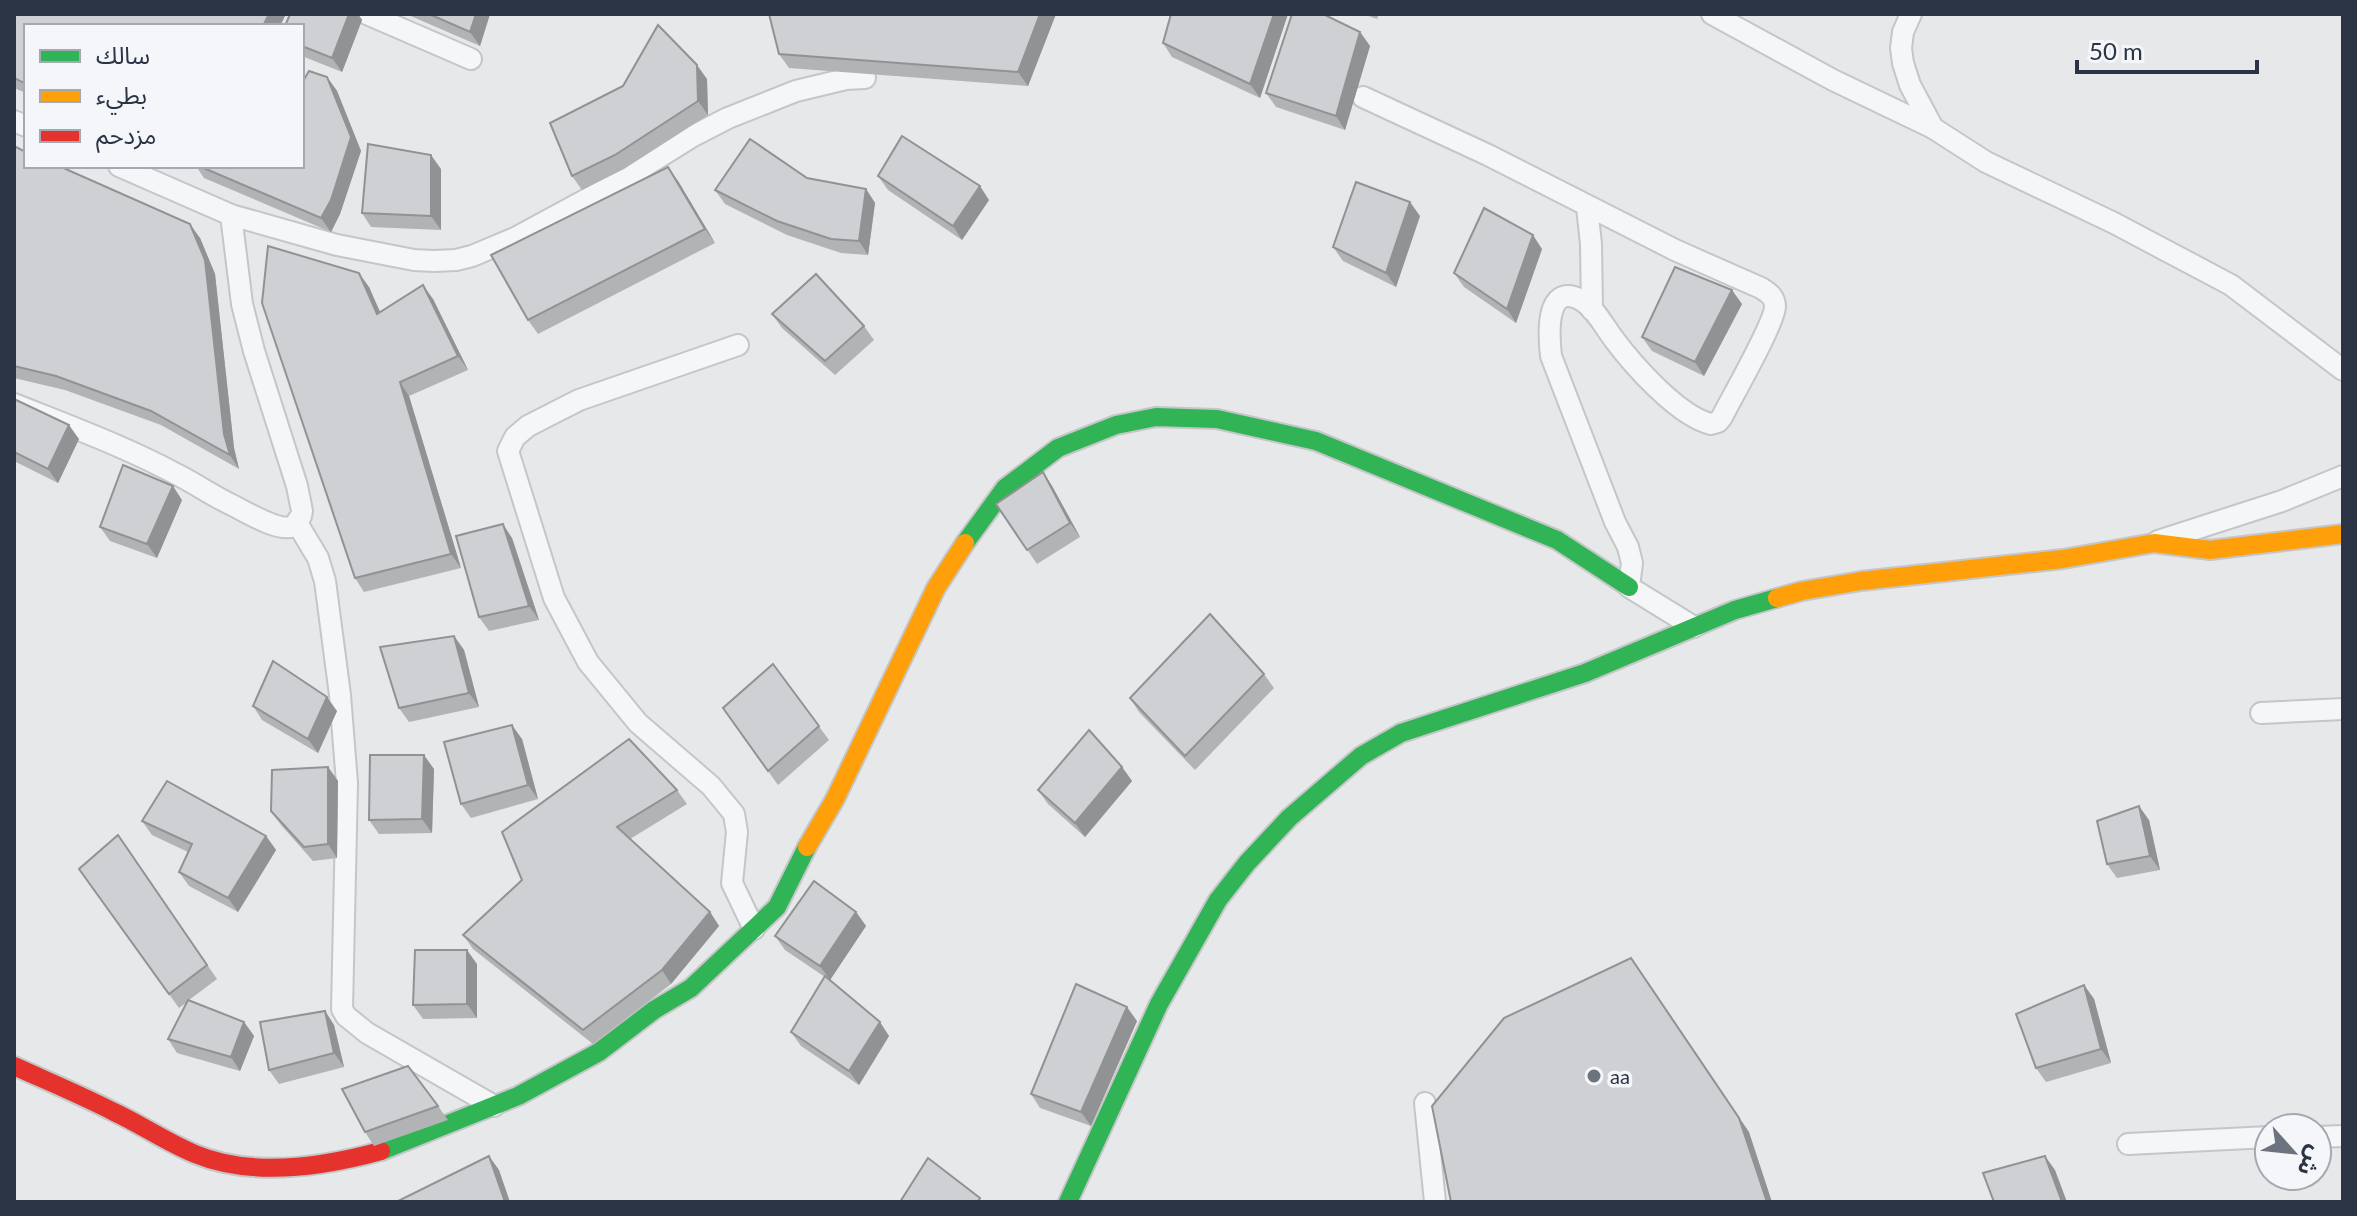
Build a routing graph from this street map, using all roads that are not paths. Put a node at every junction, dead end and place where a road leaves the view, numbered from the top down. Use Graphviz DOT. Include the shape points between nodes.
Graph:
graph roads {
  1 [pos="367,14"];
  2 [pos="1712,14"];
  3 [pos="1911,14"];
  4 [pos="471,59"];
  5 [pos="865,78"];
  6 [pos="1363,97"];
  7 [pos="1933,128"];
  8 [pos="124,168"];
  9 [pos="1587,207"];
  10 [pos="231,215"];
  11 [pos="1592,310"];
  12 [pos="738,345"];
  13 [pos="2343,370"];
  14 [pos="14,404"];
  15 [pos="2343,476"];
  16 [pos="297,523"];
  17 [pos="2343,534"];
  18 [pos="2154,543"];
  19 [pos="1629,587"];
  20 [pos="1694,627"];
  21 [pos="2343,709"];
  22 [pos="2261,713"];
  23 [pos="754,929"];
  24 [pos="14,1066"];
  25 [pos="1425,1103"];
  26 [pos="494,1106"];
  27 [pos="2253,1138"];
  28 [pos="2128,1144"];
  29 [pos="1068,1202"];
  30 [pos="1435,1202"];
  1 -- 4 [label="street"];
  2 -- 7 [label="street"];
  3 -- 7 [label="street" via="1903,32 1903,63"];
  5 -- 10 [label="street" via="796,91 728,118 515,238 464,258 434,261 367,251"];
  6 -- 9 [label="street"];
  7 -- 13 [label="street" via="1986,162 2231,285"];
  8 -- 10 [label="street"];
  9 -- 11 [label="street"];
  9 -- 11 [label="street" via="1761,288 1775,305 1722,417 1711,424 1680,407 1640,372"];
  10 -- 16 [label="street" via="242,304 297,486 302,511"];
  11 -- 19 [label="street" via="1572,298 1555,304 1549,319 1551,356 1628,547"];
  12 -- 23 [label="street" via="579,400 528,426 508,451 554,598 588,662 638,723 711,786 734,814 732,883"];
  14 -- 16 [label="street" via="177,474 271,524 289,529"];
  15 -- 18 [label="street"];
  16 -- 26 [label="street" via="325,581 340,695 347,783 342,1009 367,1033"];
  17 -- 18 [label="street" via="2210,550"];
  18 -- 20 [label="street" via="1802,591"];
  19 -- 20 [label="street"];
  19 -- 23 [label="street" via="1557,540 1316,441 1217,419 1156,417 1116,425 1058,448 1005,488 969,536 936,588 777,907"];
  20 -- 29 [label="street" via="1585,673 1401,733 1361,756 1289,818 1247,863 1197,934"];
  21 -- 22 [label="street"];
  23 -- 26 [label="street" via="691,988 599,1052"];
  24 -- 26 [label="street" via="165,1141 234,1165 307,1166 359,1157"];
  25 -- 30 [label="street"];
  27 -- 28 [label="street"];
}
